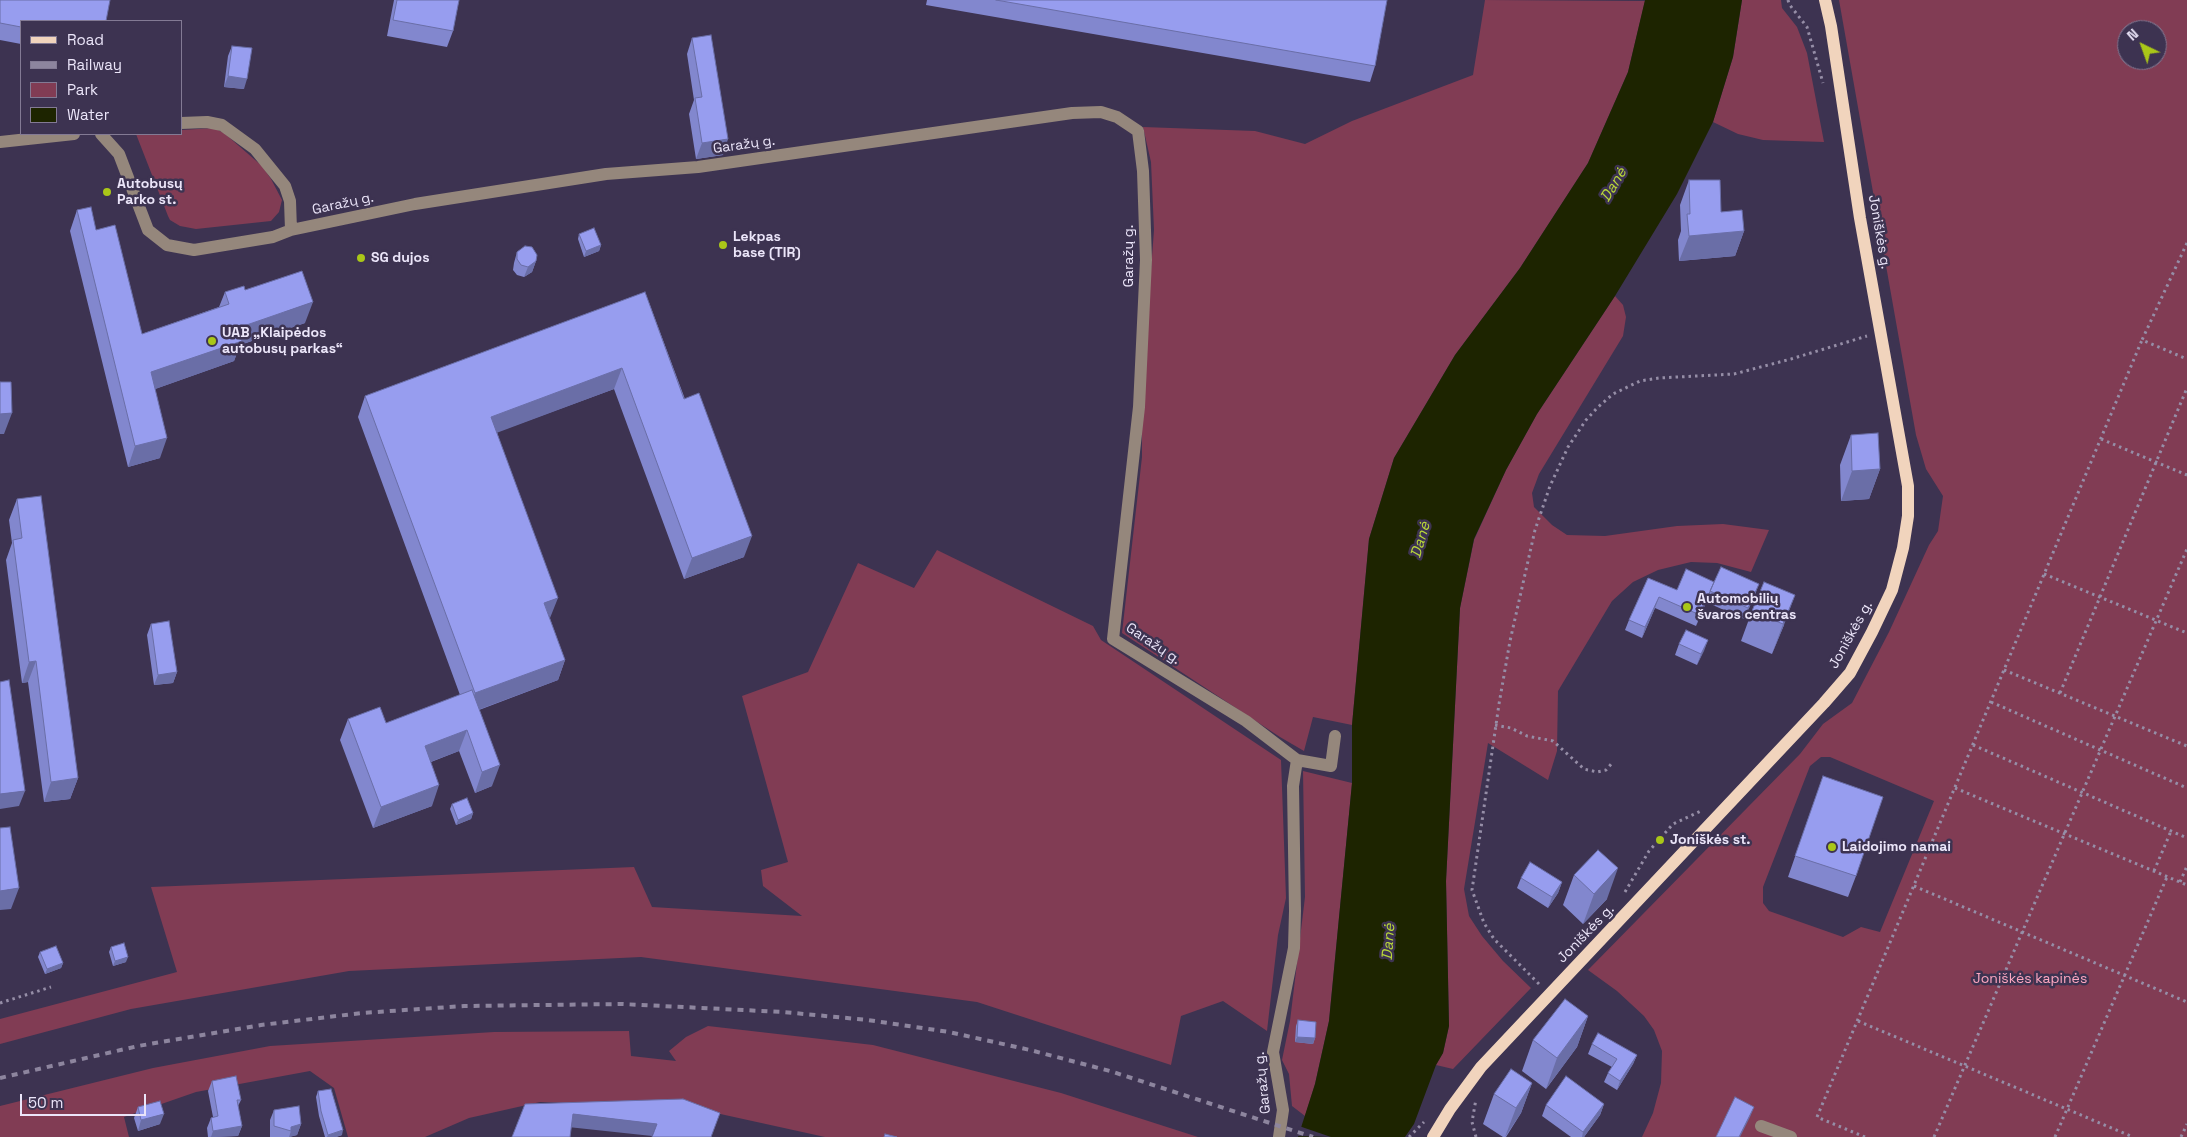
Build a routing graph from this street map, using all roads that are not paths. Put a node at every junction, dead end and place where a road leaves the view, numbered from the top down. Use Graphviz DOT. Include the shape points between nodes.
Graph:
graph roads {
  1 [pos="1824,0"];
  2 [pos="182,123"];
  3 [pos="65,135"];
  4 [pos="102,135"];
  5 [pos="0,142"];
  6 [pos="291,230"];
  7 [pos="1335,736"];
  8 [pos="1298,760"];
  9 [pos="1761,1126"];
  10 [pos="1278,1137"];
  11 [pos="1433,1137"];
  12 [pos="1791,1137"];
  1 -- 11 [label="main road, Joniškės g." via="1908,486 1908,516 1892,590 1850,673 1481,1067"];
  2 -- 6 [label="street, Garažų g." via="222,125 255,149 285,186 290,201"];
  3 -- 5 [label="street"];
  4 -- 6 [label="street, Garažų g." via="119,154 148,230 167,245 194,250 274,237"];
  6 -- 8 [label="street, Garažų g." via="415,204 606,174 698,167 1072,113 1101,112 1117,117 1138,131 1143,171 1146,260 1139,407 1113,639 1246,721"];
  7 -- 8 [label="street" via="1331,766"];
  8 -- 10 [label="street, Garažų g." via="1293,786 1294,948 1273,1052 1283,1110"];
  9 -- 12 [label="street"];
}
